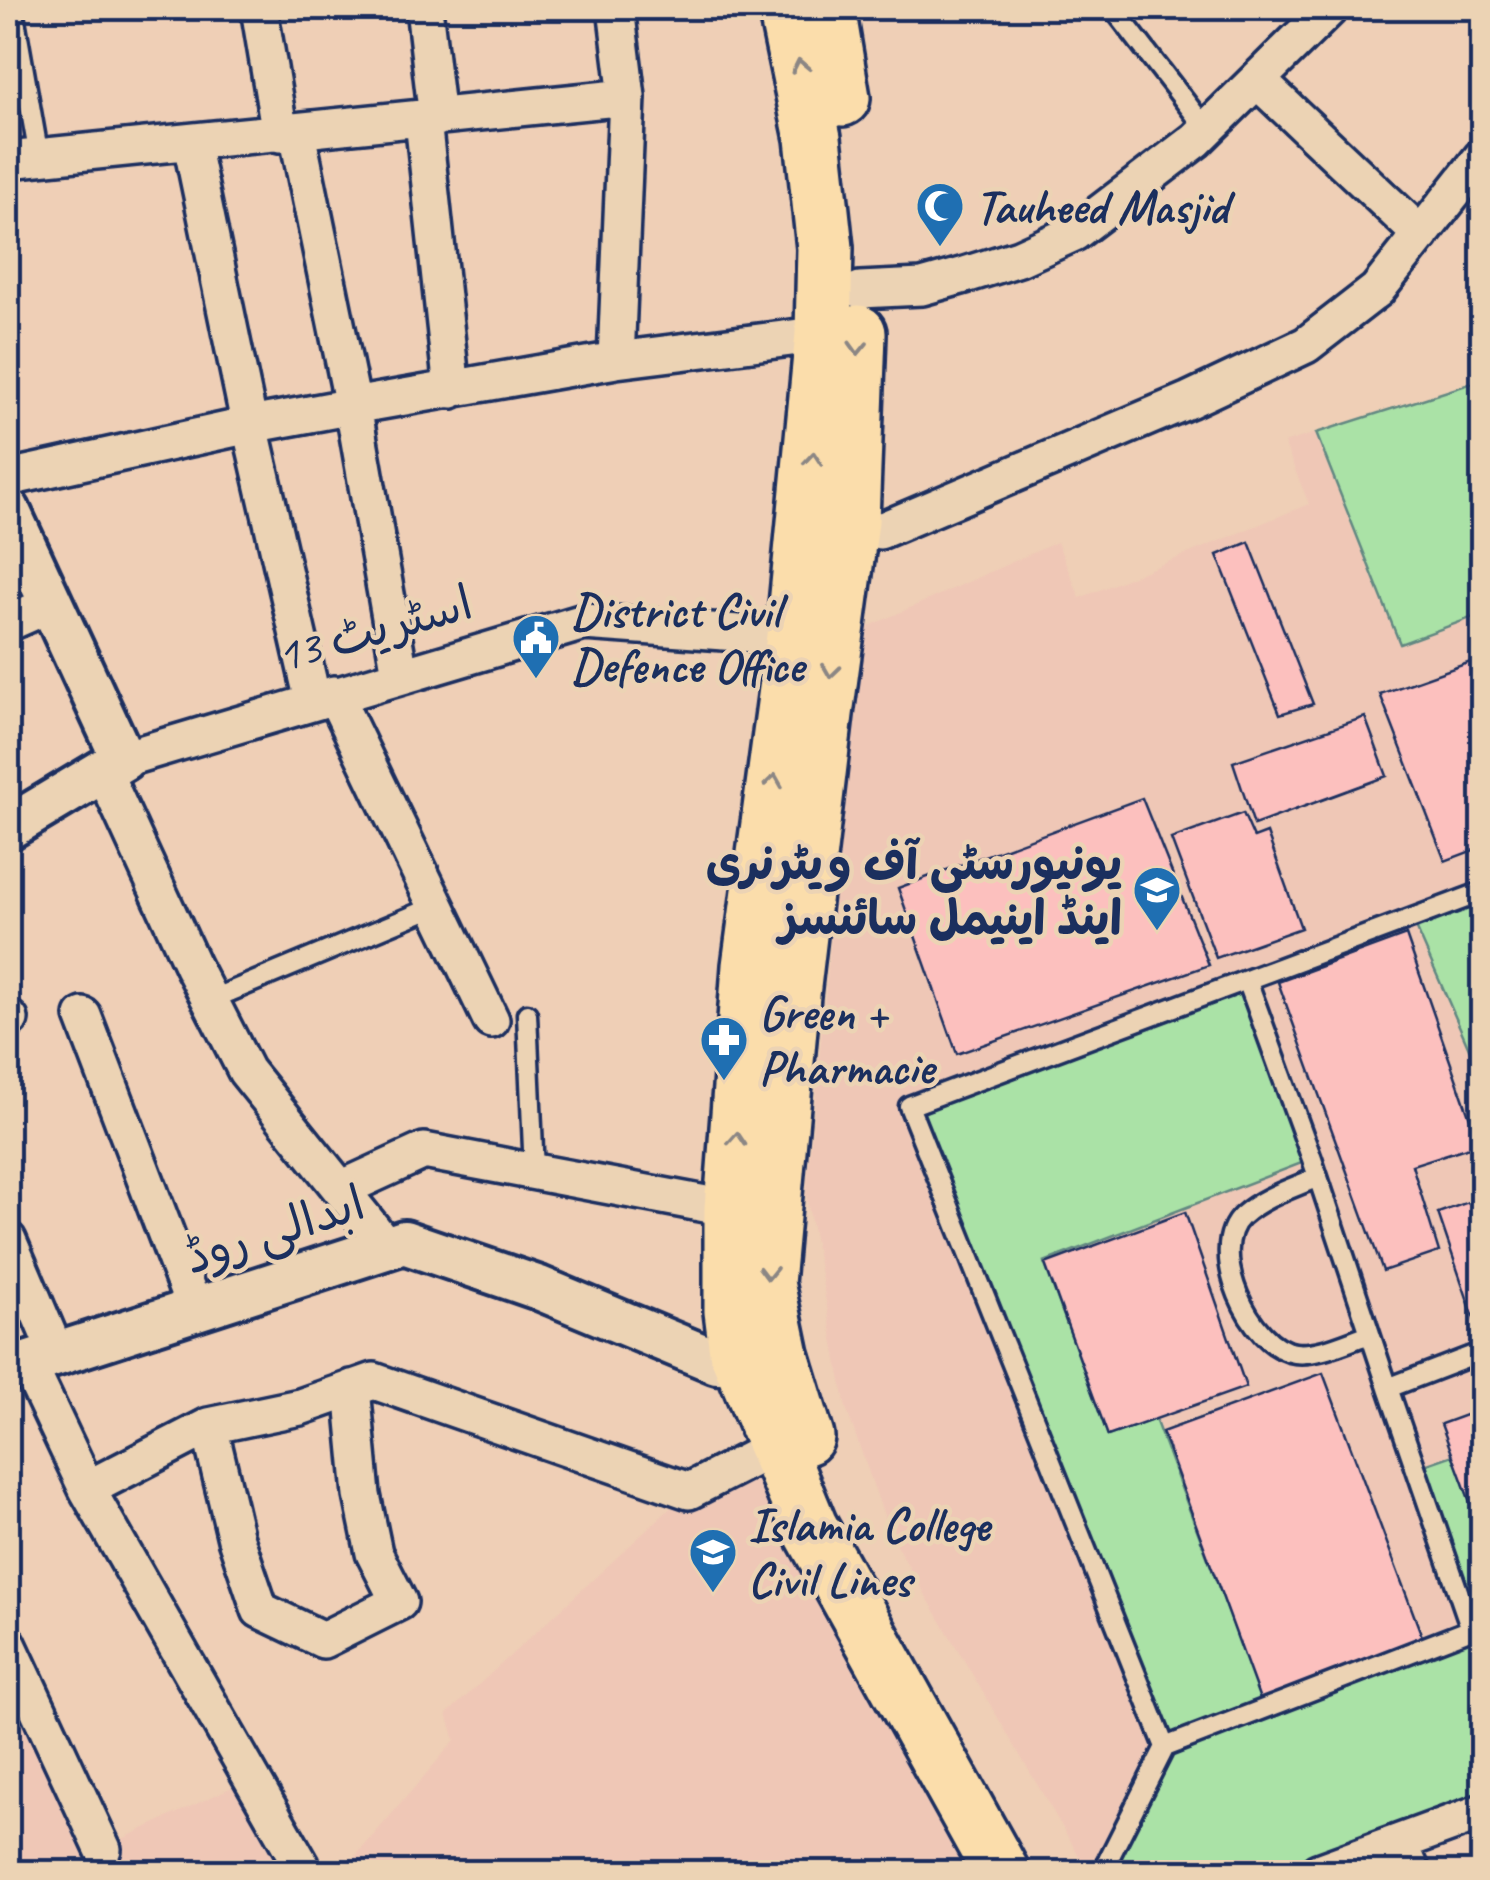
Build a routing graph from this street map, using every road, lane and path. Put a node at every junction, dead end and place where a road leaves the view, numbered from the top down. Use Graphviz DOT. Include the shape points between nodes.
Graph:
graph roads {
  1 [pos="13,8"];
  2 [pos="260,8"];
  3 [pos="424,8"];
  4 [pos="616,8"];
  5 [pos="786,8"];
  6 [pos="827,8"];
  7 [pos="1113,8"];
  8 [pos="1330,8"];
  9 [pos="1257,80"];
  10 [pos="627,97"];
  11 [pos="430,119"];
  12 [pos="1207,130"];
  13 [pos="288,133"];
  14 [pos="191,143"];
  15 [pos="1482,157"];
  16 [pos="23,158"];
  17 [pos="1421,235"];
  18 [pos="860,290"];
  19 [pos="823,334"];
  20 [pos="616,360"];
  21 [pos="452,390"];
  22 [pos="353,406"];
  23 [pos="250,425"];
  24 [pos="8,478"];
  25 [pos="8,510"];
  26 [pos="852,521"];
  27 [pos="51,604"];
  28 [pos="8,623"];
  29 [pos="794,637"];
  30 [pos="400,674"];
  31 [pos="323,698"];
  32 [pos="113,765"];
  33 [pos="8,828"];
  34 [pos="1482,892"];
  35 [pos="436,906"];
  36 [pos="1246,980"];
  37 [pos="210,1000"];
  38 [pos="528,1014"];
  39 [pos="83,1016"];
  40 [pos="492,1020"];
  41 [pos="534,1172"];
  42 [pos="1318,1176"];
  43 [pos="340,1189"];
  44 [pos="732,1209"];
  45 [pos="8,1240"];
  46 [pos="387,1248"];
  47 [pos="195,1310"];
  48 [pos="1370,1334"];
  49 [pos="737,1351"];
  50 [pos="1482,1352"];
  51 [pos="31,1363"];
  52 [pos="352,1388"];
  53 [pos="1388,1388"];
  54 [pos="209,1426"];
  55 [pos="774,1446"];
  56 [pos="86,1489"];
  57 [pos="1477,1627"];
  58 [pos="8,1644"];
  59 [pos="1165,1746"];
  60 [pos="1482,1812"];
  61 [pos="103,1849"];
  62 [pos="1406,1858"];
  63 [pos="304,1872"];
  64 [pos="1001,1872"];
  65 [pos="1039,1872"];
  66 [pos="1102,1872"];
  67 [pos="1318,1872"];
  1 -- 16 [label="lane"];
  2 -- 13 [label="street"];
  3 -- 11 [label="street"];
  4 -- 10 [label="street"];
  19 -- 5 [label="main road, one-way" via="815,153"];
  6 -- 18 [label="main road" via="850,147"];
  7 -- 12 [label="lane"];
  8 -- 9 [label="street"];
  9 -- 12 [label="street"];
  9 -- 17 [label="street"];
  10 -- 11 [label="street"];
  10 -- 20 [label="street"];
  11 -- 13 [label="street"];
  11 -- 21 [label="street"];
  12 -- 18 [label="street" via="1074,234 965,275"];
  13 -- 14 [label="street"];
  13 -- 22 [label="street"];
  14 -- 16 [label="street"];
  14 -- 23 [label="street"];
  15 -- 17 [label="street"];
  17 -- 26 [label="street" via="1377,290 1306,346 880,532"];
  18 -- 26 [label="main road, one-way"];
  19 -- 20 [label="street"];
  29 -- 19 [label="main road, one-way"];
  20 -- 21 [label="street"];
  21 -- 22 [label="street"];
  22 -- 23 [label="street"];
  22 -- 30 [label="street"];
  23 -- 24 [label="street"];
  23 -- 31 [label="street"];
  25 -- 27 [label="street"];
  26 -- 65 [label="main road, one-way" via="792,995 766,1283 793,1396 844,1539"];
  27 -- 28 [label="street"];
  27 -- 32 [label="street"];
  29 -- 30 [label="street, اسٹریٹ 13" via="584,622"];
  44 -- 29 [label="main road, one-way" via="750,966"];
  30 -- 31 [label="street, اسٹریٹ 13"];
  31 -- 32 [label="street, اسٹریٹ 13"];
  31 -- 35 [label="street"];
  32 -- 33 [label="street, اسٹریٹ 13"];
  32 -- 37 [label="street"];
  34 -- 36 [label="lane"];
  35 -- 37 [label="lane"];
  35 -- 40 [label="street"];
  36 -- 42 [label="lane"];
  36 -- 59 [label="lane" via="910,1106"];
  37 -- 43 [label="street" via="246,1070"];
  38 -- 41 [label="lane"];
  39 -- 47 [label="street"];
  41 -- 43 [label="street" via="424,1151"];
  41 -- 44 [label="street"];
  42 -- 48 [label="lane"];
  42 -- 48 [label="lane" via="1240,1218 1228,1240 1229,1267 1246,1311 1269,1344 1296,1353"];
  43 -- 46 [label="street"];
  44 -- 49 [label="main road"];
  45 -- 51 [label="street"];
  46 -- 47 [label="street, ابدالی روڈ"];
  46 -- 49 [label="street, ابدالی روڈ" via="404,1242 522,1282 717,1362"];
  47 -- 51 [label="street, ابدالی روڈ"];
  48 -- 53 [label="lane"];
  49 -- 55 [label="main road"];
  50 -- 53 [label="lane"];
  51 -- 56 [label="street"];
  52 -- 54 [label="street" via="300,1407"];
  52 -- 54 [label="street" via="374,1553 399,1602 323,1640 260,1610"];
  52 -- 55 [label="street" via="374,1381 689,1491"];
  53 -- 57 [label="lane"];
  54 -- 56 [label="street"];
  55 -- 64 [label="main road" via="809,1526"];
  56 -- 63 [label="street"];
  57 -- 59 [label="lane"];
  58 -- 61 [label="street"];
  59 -- 66 [label="lane"];
  60 -- 62 [label="street"];
  62 -- 67 [label="street"];
}
